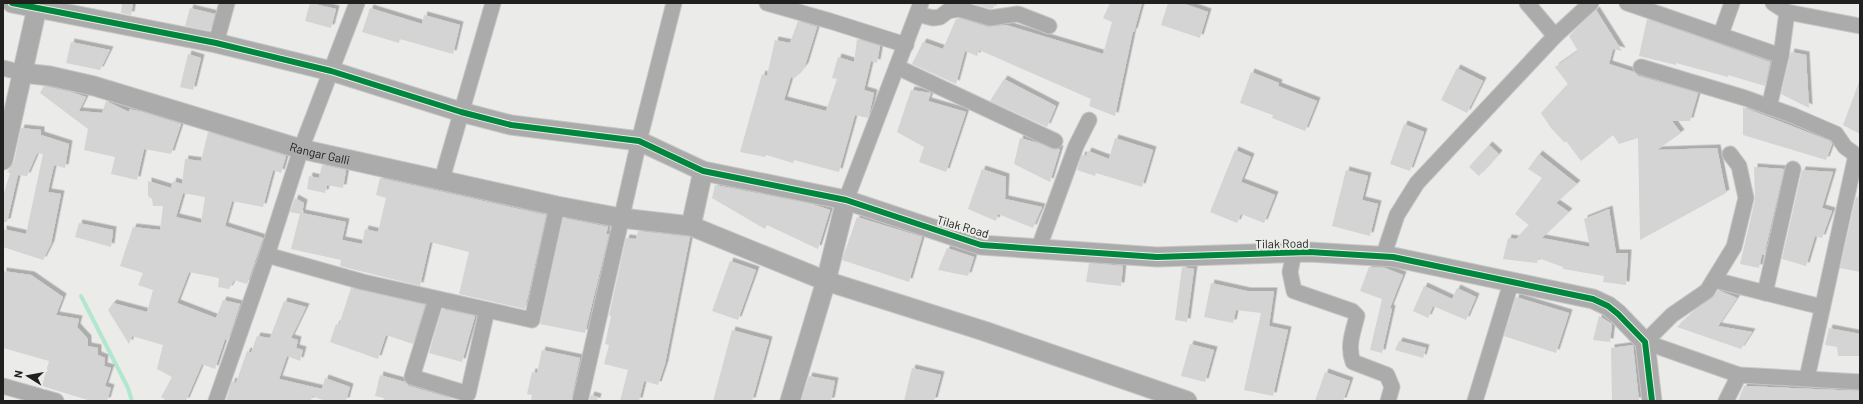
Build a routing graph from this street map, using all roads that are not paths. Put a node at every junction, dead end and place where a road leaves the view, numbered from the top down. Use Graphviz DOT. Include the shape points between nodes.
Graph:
graph roads {
  1 [pos="12,3"];
  2 [pos="227,3"];
  3 [pos="357,3"];
  4 [pos="493,3"];
  5 [pos="674,3"];
  6 [pos="767,3"];
  7 [pos="1527,3"];
  8 [pos="1590,3"];
  9 [pos="1627,3"];
  10 [pos="1732,3"];
  11 [pos="1773,3"];
  12 [pos="38,6"];
  13 [pos="919,8"];
  14 [pos="1009,9"];
  15 [pos="1787,12"];
  16 [pos="1049,26"];
  17 [pos="1860,26"];
  18 [pos="1721,34"];
  19 [pos="1555,36"];
  20 [pos="216,43"];
  21 [pos="906,45"];
  22 [pos="1781,56"];
  23 [pos="897,67"];
  24 [pos="1641,67"];
  25 [pos="3,68"];
  26 [pos="331,71"];
  27 [pos="23,73"];
  28 [pos="1770,107"];
  29 [pos="461,112"];
  30 [pos="1089,120"];
  31 [pos="639,141"];
  32 [pos="1055,141"];
  33 [pos="302,149"];
  34 [pos="1730,154"];
  35 [pos="1858,157"];
  36 [pos="3,160"];
  37 [pos="1793,169"];
  38 [pos="703,171"];
  39 [pos="442,179"];
  40 [pos="846,200"];
  41 [pos="557,206"];
  42 [pos="621,218"];
  43 [pos="691,226"];
  44 [pos="1038,250"];
  45 [pos="1294,253"];
  46 [pos="267,256"];
  47 [pos="1383,257"];
  48 [pos="1714,280"];
  49 [pos="826,281"];
  50 [pos="1511,283"];
  51 [pos="1765,292"];
  52 [pos="436,299"];
  53 [pos="1822,307"];
  54 [pos="487,310"];
  55 [pos="1645,342"];
  56 [pos="1739,375"];
  57 [pos="1807,378"];
  58 [pos="1860,382"];
  59 [pos="3,386"];
  60 [pos="56,401"];
  61 [pos="216,401"];
  62 [pos="580,401"];
  63 [pos="790,401"];
  64 [pos="1185,401"];
  65 [pos="1388,401"];
  66 [pos="1475,401"];
  67 [pos="1652,401"];
  68 [pos="1726,401"];
  1 -- 12 [label="street, Tilak Road"];
  2 -- 20 [label="street"];
  3 -- 26 [label="street"];
  4 -- 29 [label="street"];
  5 -- 31 [label="street"];
  6 -- 21 [label="street"];
  7 -- 19 [label="street"];
  8 -- 19 [label="street"];
  9 -- 18 [label="street"];
  10 -- 18 [label="street"];
  11 -- 15 [label="street"];
  12 -- 20 [label="street, Tilak Road"];
  12 -- 27 [label="street"];
  13 -- 14 [label="street" via="933,18 959,9 990,18"];
  13 -- 21 [label="street"];
  14 -- 16 [label="street"];
  15 -- 17 [label="street"];
  15 -- 22 [label="street"];
  18 -- 22 [label="street"];
  19 -- 47 [label="street" via="1417,183 1397,215"];
  20 -- 26 [label="street, Tilak Road"];
  21 -- 23 [label="street"];
  22 -- 28 [label="street"];
  23 -- 32 [label="street"];
  23 -- 40 [label="street"];
  24 -- 28 [label="street"];
  25 -- 27 [label="street"];
  26 -- 29 [label="street, Tilak Road"];
  26 -- 33 [label="street"];
  27 -- 33 [label="street, Rangar Galli" via="94,86"];
  27 -- 36 [label="street"];
  28 -- 35 [label="street" via="1836,134 1845,147"];
  29 -- 31 [label="street, Tilak Road" via="511,125"];
  29 -- 39 [label="street"];
  30 -- 44 [label="street" via="1076,146"];
  31 -- 38 [label="street, Tilak Road"];
  31 -- 42 [label="street"];
  33 -- 39 [label="street, Rangar Galli"];
  33 -- 46 [label="street"];
  34 -- 48 [label="street" via="1739,166 1746,198 1734,247"];
  35 -- 53 [label="street"];
  37 -- 51 [label="street"];
  38 -- 40 [label="street, Tilak Road"];
  38 -- 43 [label="street"];
  39 -- 41 [label="street, Rangar Galli"];
  40 -- 44 [label="street, Tilak Road" via="981,245"];
  40 -- 49 [label="street"];
  41 -- 42 [label="street, Rangar Galli"];
  41 -- 54 [label="street" via="532,320"];
  42 -- 43 [label="street, Rangar Galli"];
  42 -- 62 [label="street"];
  43 -- 49 [label="street, Rangar Galli"];
  44 -- 45 [label="street, Tilak Road" via="1156,258"];
  45 -- 47 [label="street, Tilak Road"];
  45 -- 65 [label="street" via="1290,272 1294,291 1352,311 1357,316 1349,345 1353,362 1387,375 1392,387"];
  46 -- 52 [label="street"];
  46 -- 61 [label="street"];
  47 -- 50 [label="street, Tilak Road"];
  48 -- 51 [label="street"];
  48 -- 55 [label="street" via="1708,291 1672,315"];
  49 -- 63 [label="street"];
  49 -- 64 [label="street, Rangar Galli" via="984,331"];
  50 -- 55 [label="street, Tilak Road" via="1593,299 1618,314"];
  50 -- 66 [label="street"];
  51 -- 53 [label="street"];
  52 -- 54 [label="street"];
  52 -- 54 [label="street" via="412,377 468,394"];
  53 -- 57 [label="street"];
  55 -- 56 [label="street"];
  55 -- 67 [label="street"];
  56 -- 57 [label="street"];
  56 -- 68 [label="street"];
  57 -- 58 [label="street"];
  59 -- 60 [label="street"];
}
